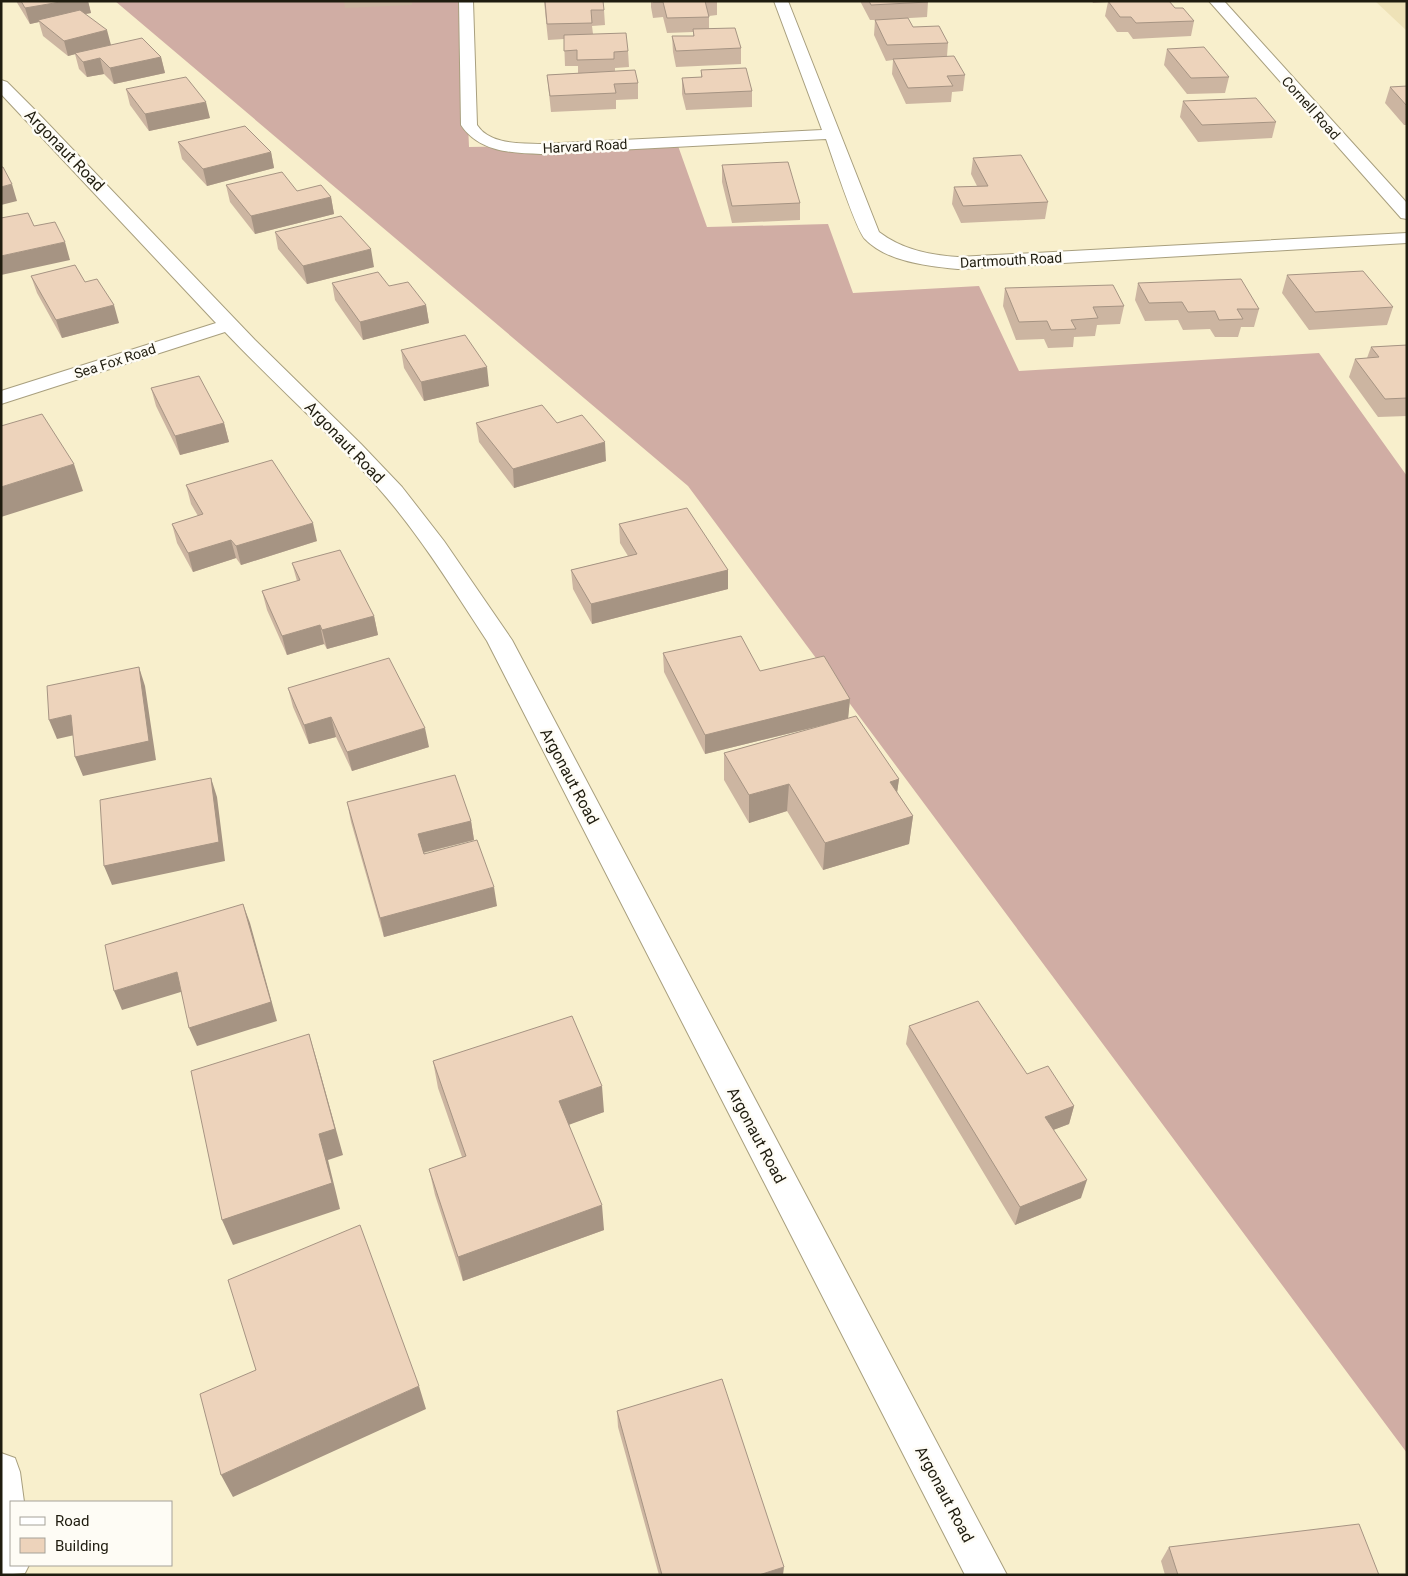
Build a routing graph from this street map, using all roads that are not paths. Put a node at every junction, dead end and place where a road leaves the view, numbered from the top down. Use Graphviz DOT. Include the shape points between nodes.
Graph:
graph roads {
  1 [pos="466,1"];
  2 [pos="781,1"];
  3 [pos="1216,1"];
  4 [pos="1,84"];
  5 [pos="832,134"];
  6 [pos="1407,214"];
  7 [pos="1407,238"];
  8 [pos="228,325"];
  9 [pos="1,398"];
  10 [pos="1,1472"];
  11 [pos="10,1550"];
  12 [pos="987,1575"];
  1 -- 5 [label="street, Harvard Road" via="469,124 481,138 497,144 541,149"];
  2 -- 5 [label="street, Dartmouth Road"];
  3 -- 6 [label="street, Cornell Road"];
  4 -- 8 [label="street, Argonaut Road"];
  5 -- 7 [label="street, Dartmouth Road" via="871,235 885,246 931,261 958,263"];
  8 -- 9 [label="street, Sea Fox Road"];
  8 -- 12 [label="street, Argonaut Road" via="351,444 395,493 438,547 499,640"];
  10 -- 11 [label="street"];
}
